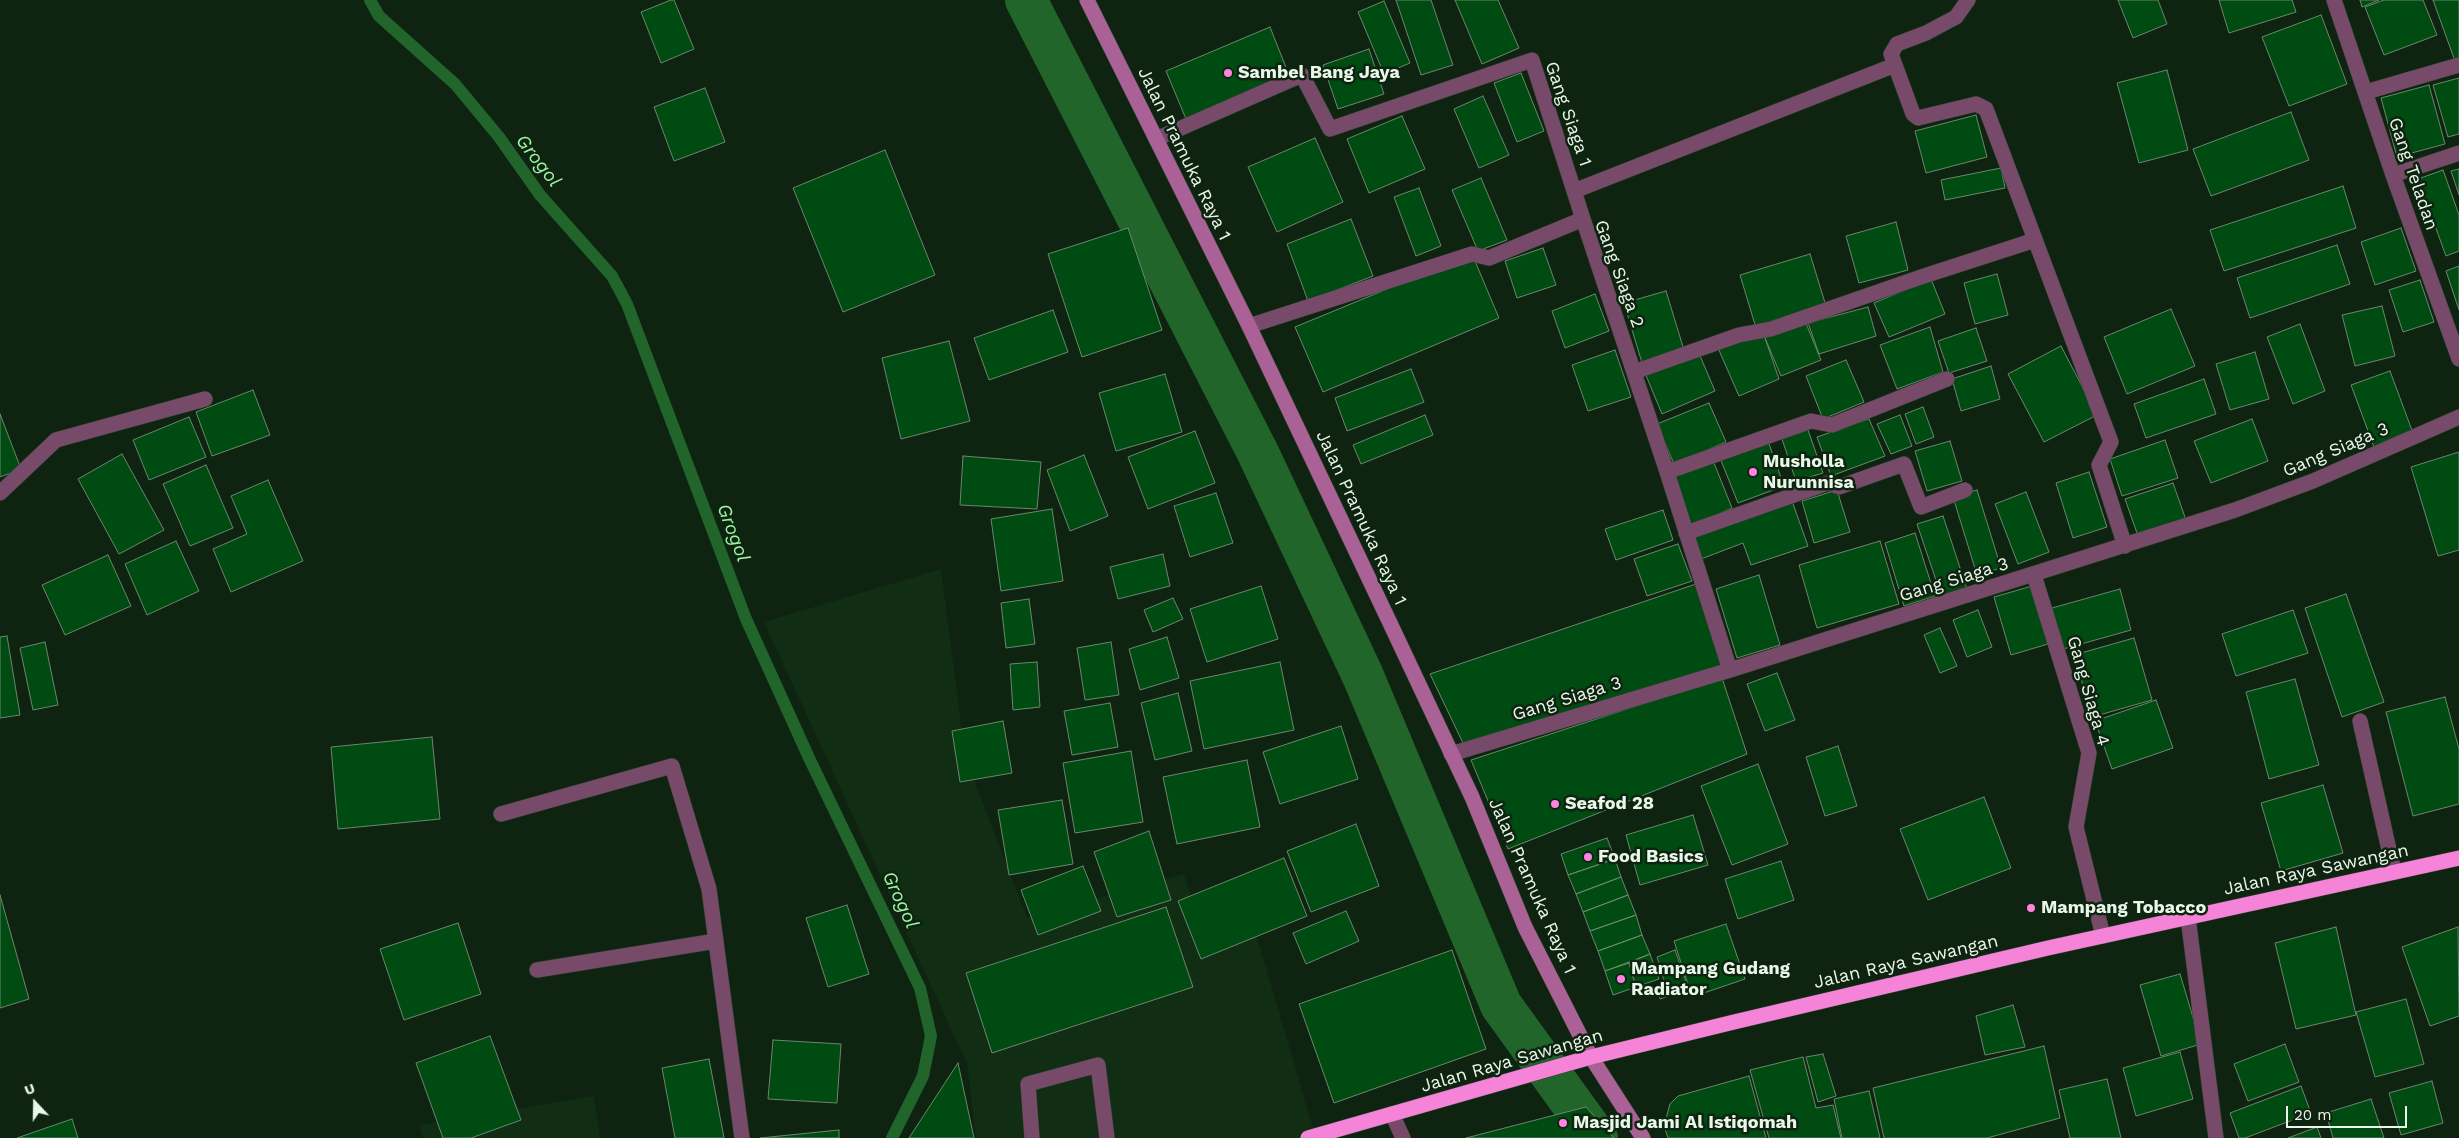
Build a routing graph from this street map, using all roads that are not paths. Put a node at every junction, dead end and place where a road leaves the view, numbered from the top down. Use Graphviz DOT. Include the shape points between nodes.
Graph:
graph roads {
  1 [pos="1087,0"];
  2 [pos="1968,0"];
  3 [pos="2334,0"];
  4 [pos="1895,65"];
  5 [pos="2459,65"];
  6 [pos="2366,92"];
  7 [pos="1156,140"];
  8 [pos="2459,153"];
  9 [pos="2393,176"];
  10 [pos="1574,191"];
  11 [pos="1582,219"];
  12 [pos="2035,240"];
  13 [pos="1249,326"];
  14 [pos="2459,359"];
  15 [pos="1634,372"];
  16 [pos="1947,379"];
  17 [pos="205,399"];
  18 [pos="2459,417"];
  19 [pos="1667,472"];
  20 [pos="1966,490"];
  21 [pos="0,493"];
  22 [pos="1686,533"];
  23 [pos="2125,546"];
  24 [pos="2034,575"];
  25 [pos="1730,670"];
  26 [pos="2360,721"];
  27 [pos="1451,754"];
  28 [pos="501,814"];
  29 [pos="2459,858"];
  30 [pos="2394,872"];
  31 [pos="2188,917"];
  32 [pos="2103,936"];
  33 [pos="716,941"];
  34 [pos="537,970"];
  35 [pos="1592,1058"];
  36 [pos="1392,1114"];
  37 [pos="742,1138"];
  38 [pos="1032,1138"];
  39 [pos="1107,1138"];
  40 [pos="1308,1138"];
  41 [pos="1403,1138"];
  42 [pos="1643,1138"];
  43 [pos="2216,1138"];
  1 -- 7 [label="main road, Jalan Pramuka Raya 1"];
  2 -- 4 [label="street" via="1956,17 1897,44 1891,54"];
  3 -- 6 [label="street, Gang Teladan"];
  4 -- 10 [label="street"];
  4 -- 12 [label="street" via="1913,114 1918,118 1976,104 1986,109"];
  5 -- 6 [label="street"];
  6 -- 9 [label="street, Gang Teladan"];
  7 -- 10 [label="street, Gang Siaga 1" via="1302,75 1330,129 1532,60"];
  7 -- 13 [label="main road, Jalan Pramuka Raya 1"];
  8 -- 9 [label="street"];
  9 -- 14 [label="street, Gang Teladan"];
  10 -- 11 [label="street, Gang Siaga 1"];
  11 -- 13 [label="street, Gang Siaga 2" via="1489,258 1472,254"];
  11 -- 15 [label="street, Gang Siaga 2"];
  12 -- 15 [label="street"];
  12 -- 23 [label="street" via="2111,442 2099,466"];
  13 -- 27 [label="main road, Jalan Pramuka Raya 1"];
  15 -- 19 [label="street, Gang Siaga 2"];
  16 -- 19 [label="street" via="1832,425 1811,420"];
  17 -- 21 [label="street" via="56,440"];
  18 -- 23 [label="street, Gang Siaga 3" via="2313,481"];
  19 -- 22 [label="street, Gang Siaga 2"];
  20 -- 22 [label="street" via="1921,507 1904,464 1840,487 1828,483"];
  22 -- 25 [label="street, Gang Siaga 2"];
  23 -- 24 [label="street, Gang Siaga 3"];
  24 -- 25 [label="street, Gang Siaga 3"];
  24 -- 32 [label="street, Gang Siaga 4" via="2089,753 2076,827"];
  25 -- 27 [label="street, Gang Siaga 3"];
  26 -- 30 [label="street"];
  27 -- 35 [label="main road, Jalan Pramuka Raya 1" via="1525,926"];
  28 -- 33 [label="street" via="672,766 709,889"];
  29 -- 30 [label="highway, Jalan Raya Sawangan"];
  30 -- 31 [label="highway, Jalan Raya Sawangan"];
  31 -- 32 [label="highway, Jalan Raya Sawangan"];
  31 -- 43 [label="street"];
  32 -- 35 [label="highway, Jalan Raya Sawangan"];
  33 -- 34 [label="street"];
  33 -- 37 [label="street"];
  35 -- 36 [label="highway, Jalan Raya Sawangan"];
  35 -- 42 [label="main road, Jalan Pramuka Raya 1"];
  36 -- 40 [label="highway, Jalan Raya Sawangan"];
  36 -- 41 [label="street"];
  38 -- 39 [label="street" via="1028,1084 1098,1064"];
}
